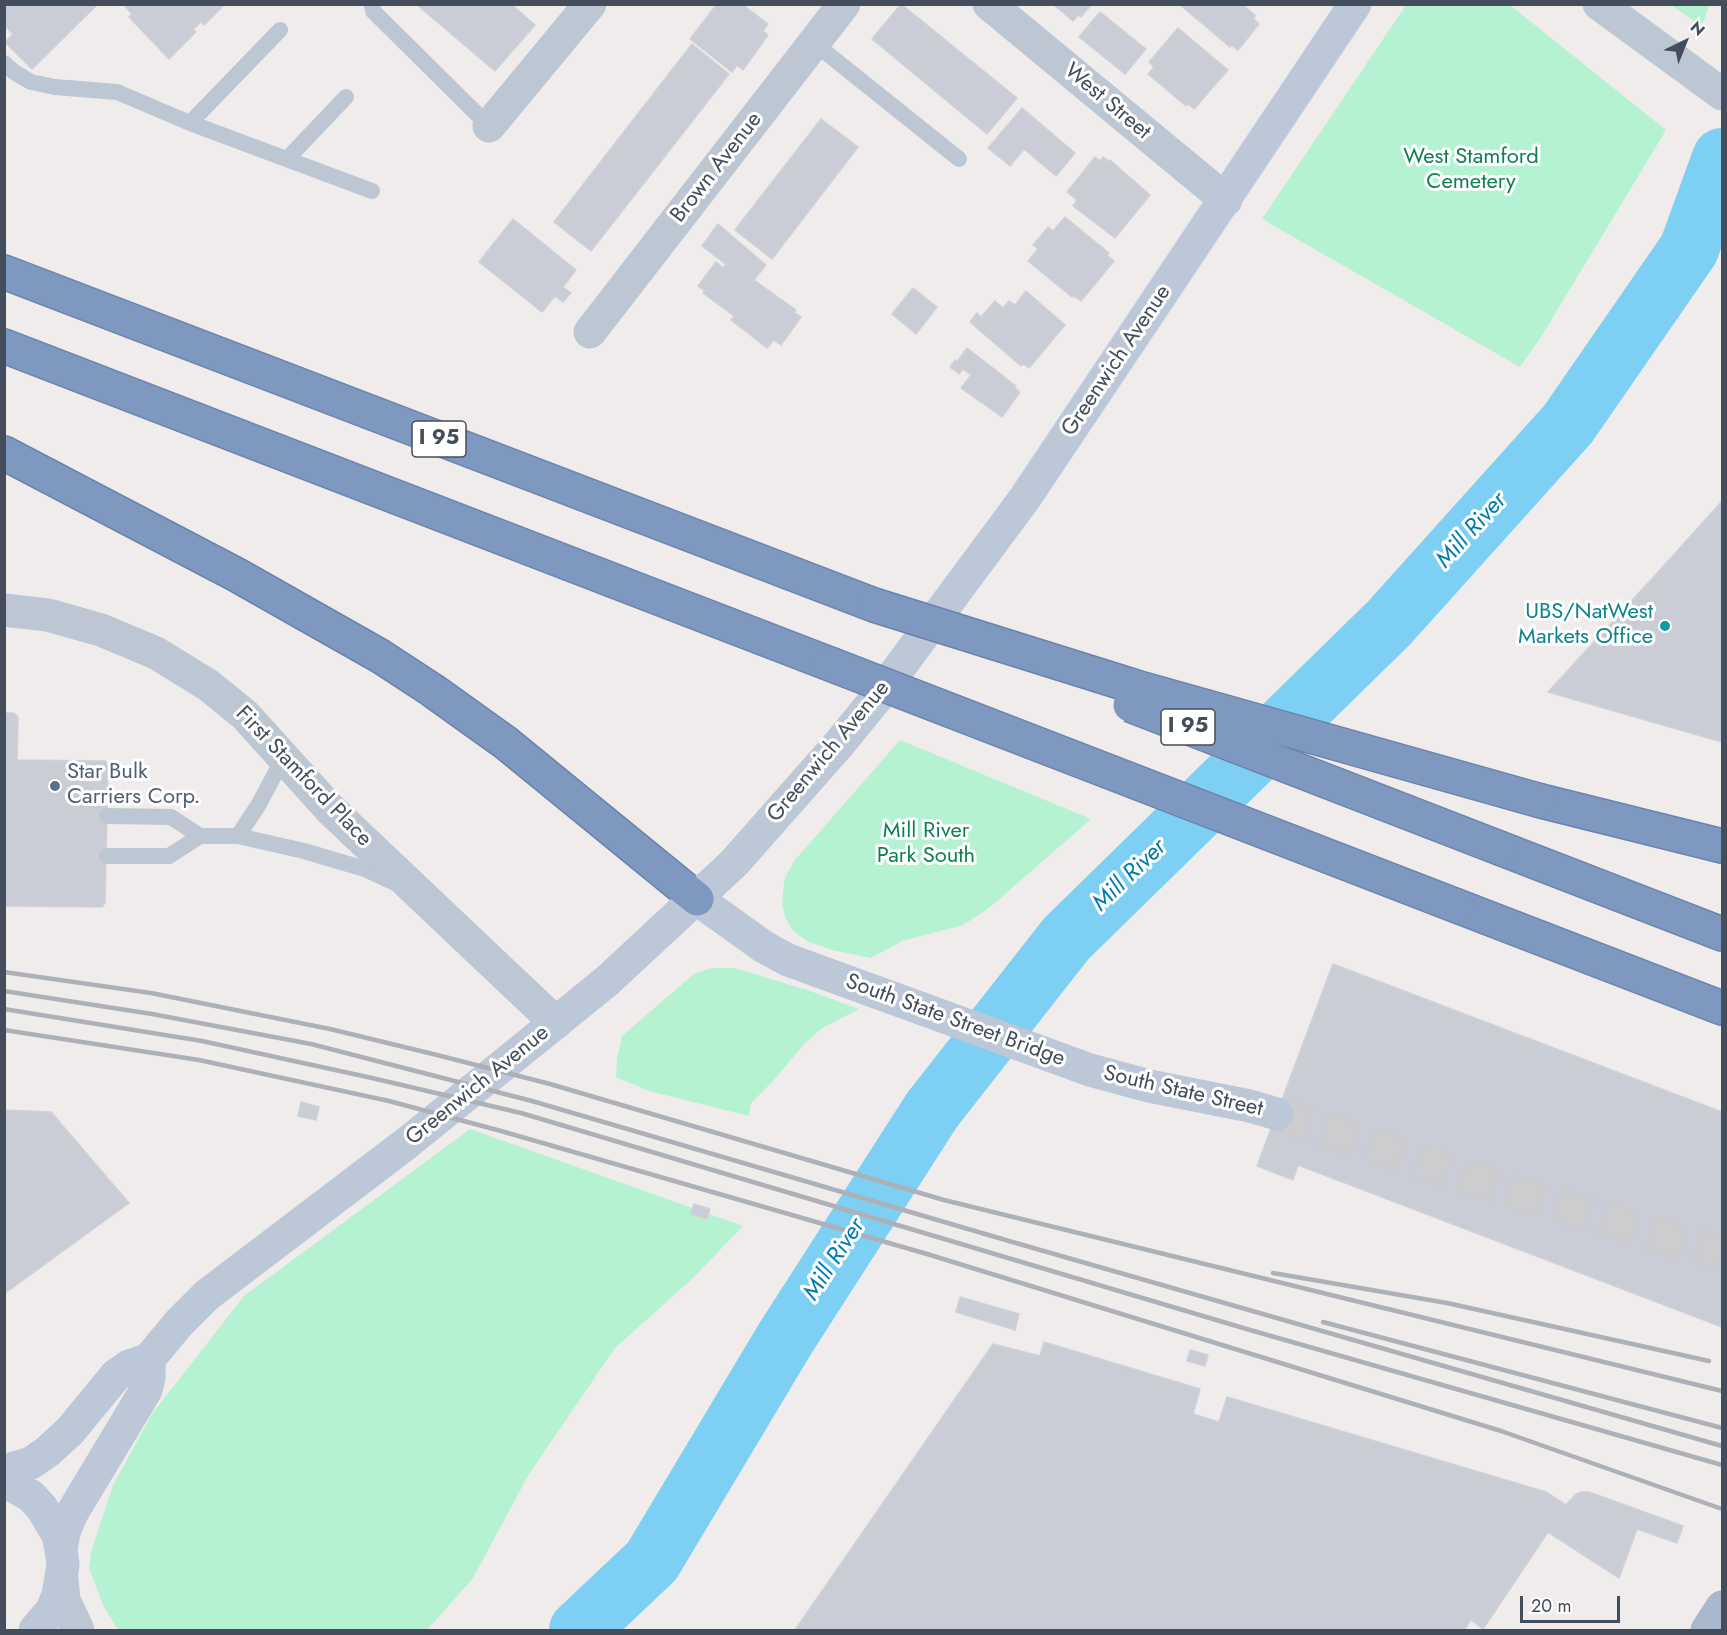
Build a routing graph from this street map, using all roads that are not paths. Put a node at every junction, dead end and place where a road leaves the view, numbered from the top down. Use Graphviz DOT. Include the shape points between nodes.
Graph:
graph roads {
  1 [pos="372,4"];
  2 [pos="844,4"];
  3 [pos="989,4"];
  4 [pos="1355,4"];
  5 [pos="1599,4"];
  6 [pos="577,9"];
  7 [pos="280,30"];
  8 [pos="814,43"];
  9 [pos="4,63"];
  10 [pos="1722,94"];
  11 [pos="346,97"];
  12 [pos="190,123"];
  13 [pos="489,126"];
  14 [pos="287,159"];
  15 [pos="959,159"];
  16 [pos="372,191"];
  17 [pos="1226,200"];
  18 [pos="4,272"];
  19 [pos="590,332"];
  20 [pos="4,346"];
  21 [pos="4,453"];
  22 [pos="874,605"];
  23 [pos="4,610"];
  24 [pos="284,757"];
  25 [pos="107,816"];
  26 [pos="200,836"];
  27 [pos="238,836"];
  28 [pos="1722,846"];
  29 [pos="107,856"];
  30 [pos="420,894"];
  31 [pos="697,899"];
  32 [pos="1722,934"];
  33 [pos="1722,1008"];
  34 [pos="556,1023"];
  35 [pos="1090,1070"];
  36 [pos="1276,1114"];
  37 [pos="149,1359"];
  38 [pos="4,1471"];
  39 [pos="4,1481"];
  40 [pos="62,1565"];
  41 [pos="1722,1607"];
  42 [pos="35,1630"];
  43 [pos="78,1630"];
  44 [pos="1707,1630"];
  1 -- 13 [label="lane" via="373,11"];
  2 -- 8 [label="street, Brown Avenue"];
  3 -- 17 [label="street, West Street"];
  4 -- 17 [label="main road, Greenwich Avenue"];
  5 -- 10 [label="street"];
  6 -- 13 [label="street"];
  7 -- 12 [label="lane"];
  8 -- 15 [label="lane"];
  8 -- 19 [label="street, Brown Avenue"];
  9 -- 12 [label="lane" via="31,82 117,92"];
  11 -- 14 [label="lane"];
  12 -- 14 [label="lane"];
  14 -- 16 [label="lane"];
  17 -- 31 [label="main road, Greenwich Avenue" via="1025,498 918,645 839,744"];
  18 -- 22 [label="highway, I 95"];
  20 -- 33 [label="highway, bridge"];
  21 -- 31 [label="highway" via="237,575 380,656 506,743"];
  22 -- 28 [label="highway, bridge" via="1136,687 1541,801"];
  22 -- 32 [label="highway, I 95, bridge"];
  23 -- 24 [label="street, First Stamford Place" via="78,622 156,653 231,703"];
  24 -- 27 [label="lane"];
  24 -- 30 [label="street, First Stamford Place" via="330,808"];
  25 -- 26 [label="lane" via="171,817"];
  26 -- 27 [label="lane"];
  26 -- 29 [label="lane" via="169,856"];
  27 -- 30 [label="lane" via="365,869"];
  30 -- 34 [label="street, First Stamford Place"];
  31 -- 34 [label="main road, Greenwich Avenue"];
  31 -- 35 [label="main road, South State Street Bridge" via="788,960"];
  34 -- 37 [label="main road, Greenwich Avenue" via="399,1150 207,1295"];
  35 -- 36 [label="main road, South State Street"];
  37 -- 38 [label="main road, Greenwich Avenue" via="116,1375 70,1431 47,1452 30,1463"];
  37 -- 40 [label="main road" via="146,1390 72,1513 64,1532"];
  39 -- 40 [label="main road" via="31,1496 42,1508 57,1535"];
  40 -- 42 [label="main road" via="52,1610"];
  40 -- 43 [label="street" via="64,1600"];
  41 -- 44 [label="main road"];
}
